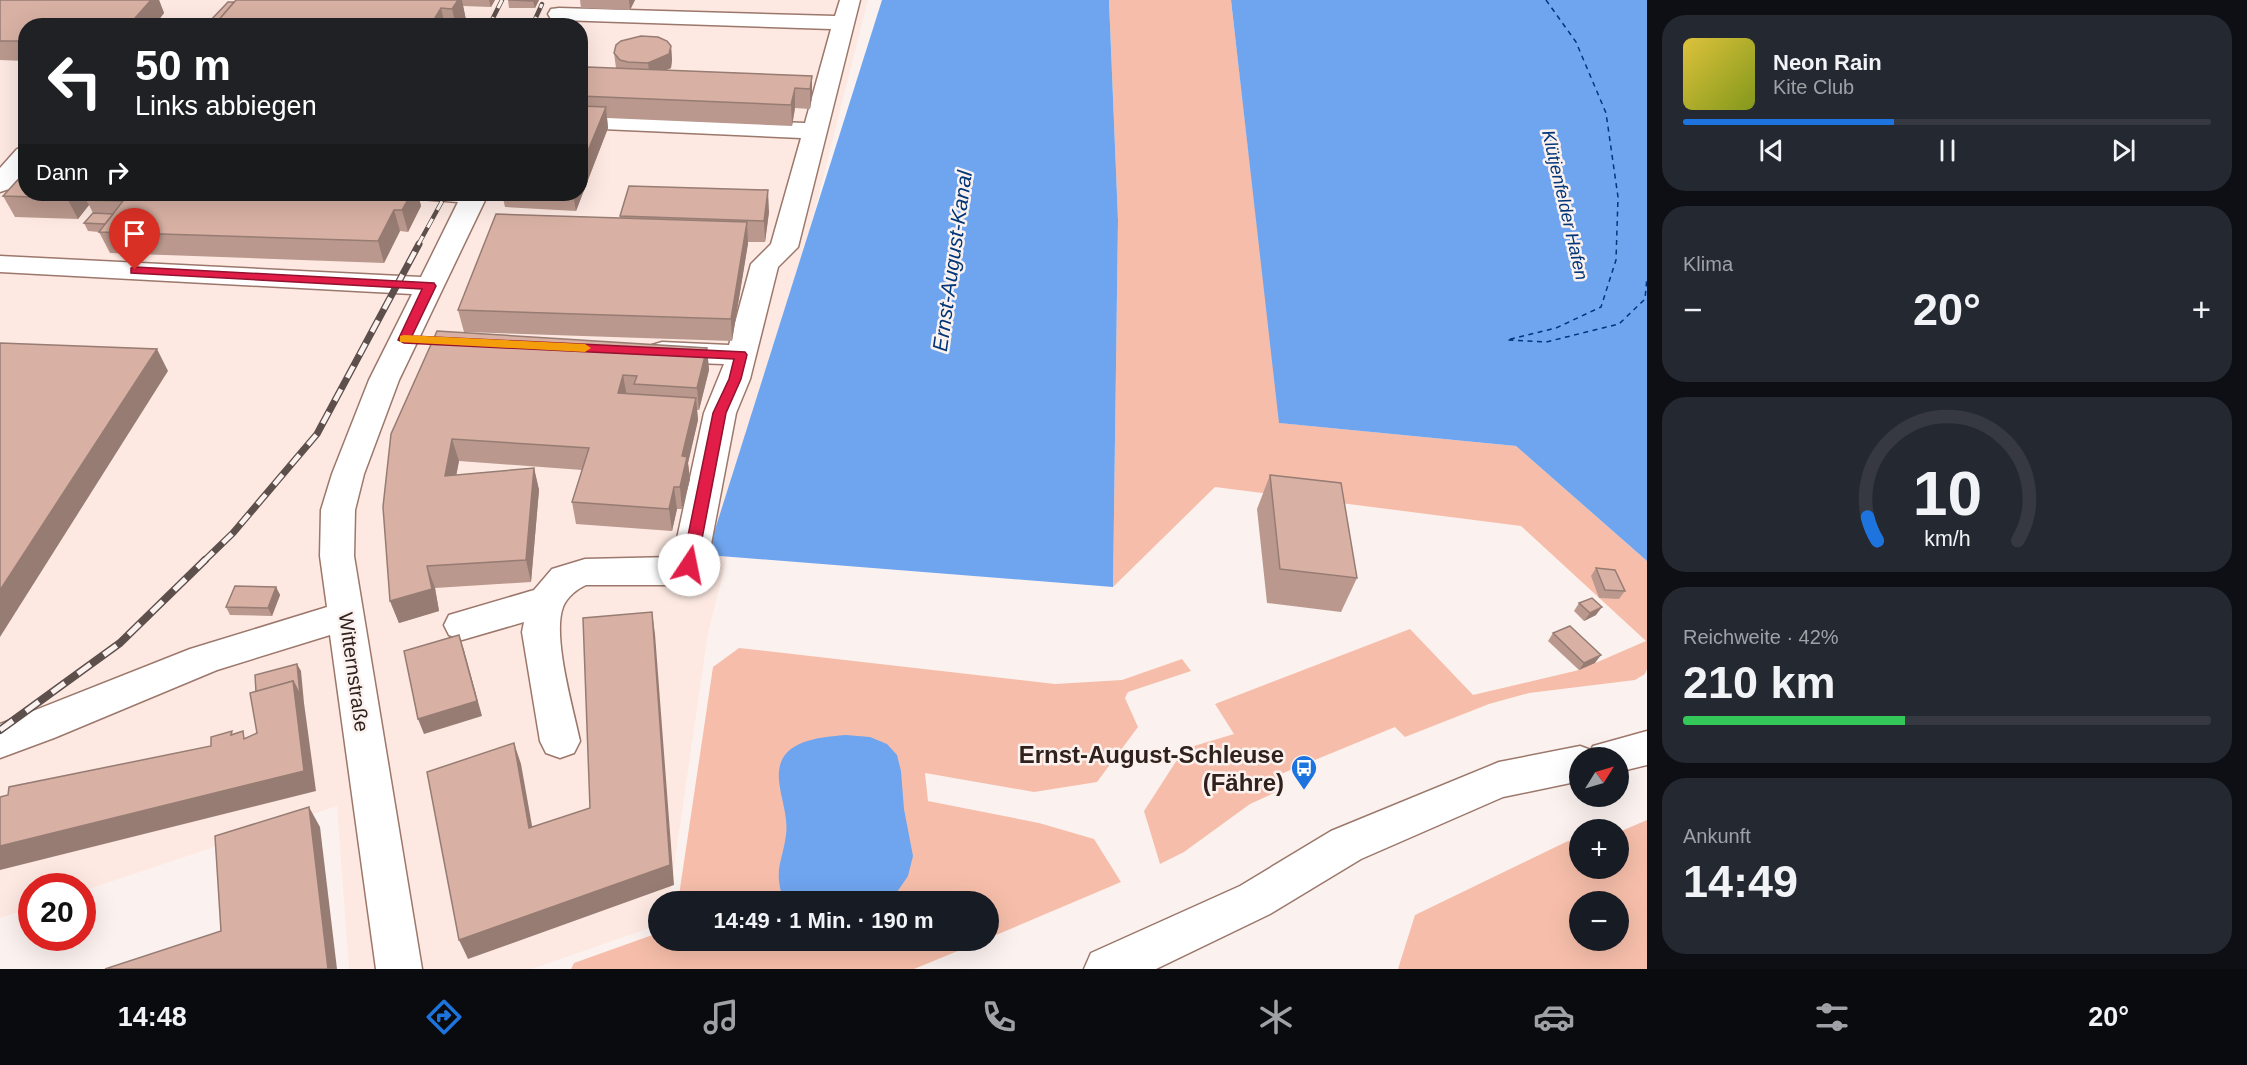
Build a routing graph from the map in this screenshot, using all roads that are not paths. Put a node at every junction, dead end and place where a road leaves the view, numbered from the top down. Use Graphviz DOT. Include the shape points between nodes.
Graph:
graph roads {
  1 [pos="847,11"];
  2 [pos="559,13"];
  3 [pos="588,121"];
  4 [pos="815,131"];
  5 [pos="18,163"];
  6 [pos="0,184"];
  7 [pos="471,201"];
  8 [pos="0,264"];
  9 [pos="430,286"];
  10 [pos="404,340"];
  11 [pos="439,341"];
  12 [pos="636,350"];
  13 [pos="741,355"];
  14 [pos="546,601"];
  15 [pos="346,616"];
  16 [pos="462,625"];
  17 [pos="0,741"];
  18 [pos="560,741"];
  19 [pos="1647,748"];
  20 [pos="1629,752"];
  21 [pos="1569,765"];
  22 [pos="399,969"];
  23 [pos="1107,969"];
  1 -- 2 [label="street"];
  1 -- 4 [label="street"];
  3 -- 4 [label="street"];
  4 -- 13 [label="street" via="784,247 765,264"];
  5 -- 6 [label="street"];
  7 -- 9 [label="street, Witternstraße"];
  8 -- 9 [label="street"];
  9 -- 10 [label="street, Witternstraße"];
  10 -- 11 [label="street"];
  10 -- 15 [label="street, Witternstraße" via="384,380 338,510 337,556"];
  12 -- 13 [label="street"];
  13 -- 14 [label="street" via="720,413 689,565 673,572 585,572 566,579"];
  14 -- 16 [label="street"];
  14 -- 18 [label="street" via="540,632"];
  15 -- 17 [label="street" via="269,637 158,676 50,724"];
  15 -- 22 [label="street, Witternstraße"];
  19 -- 20 [label="street"];
  21 -- 23 [label="street" via="1499,780 1356,840 1255,900"];
}
